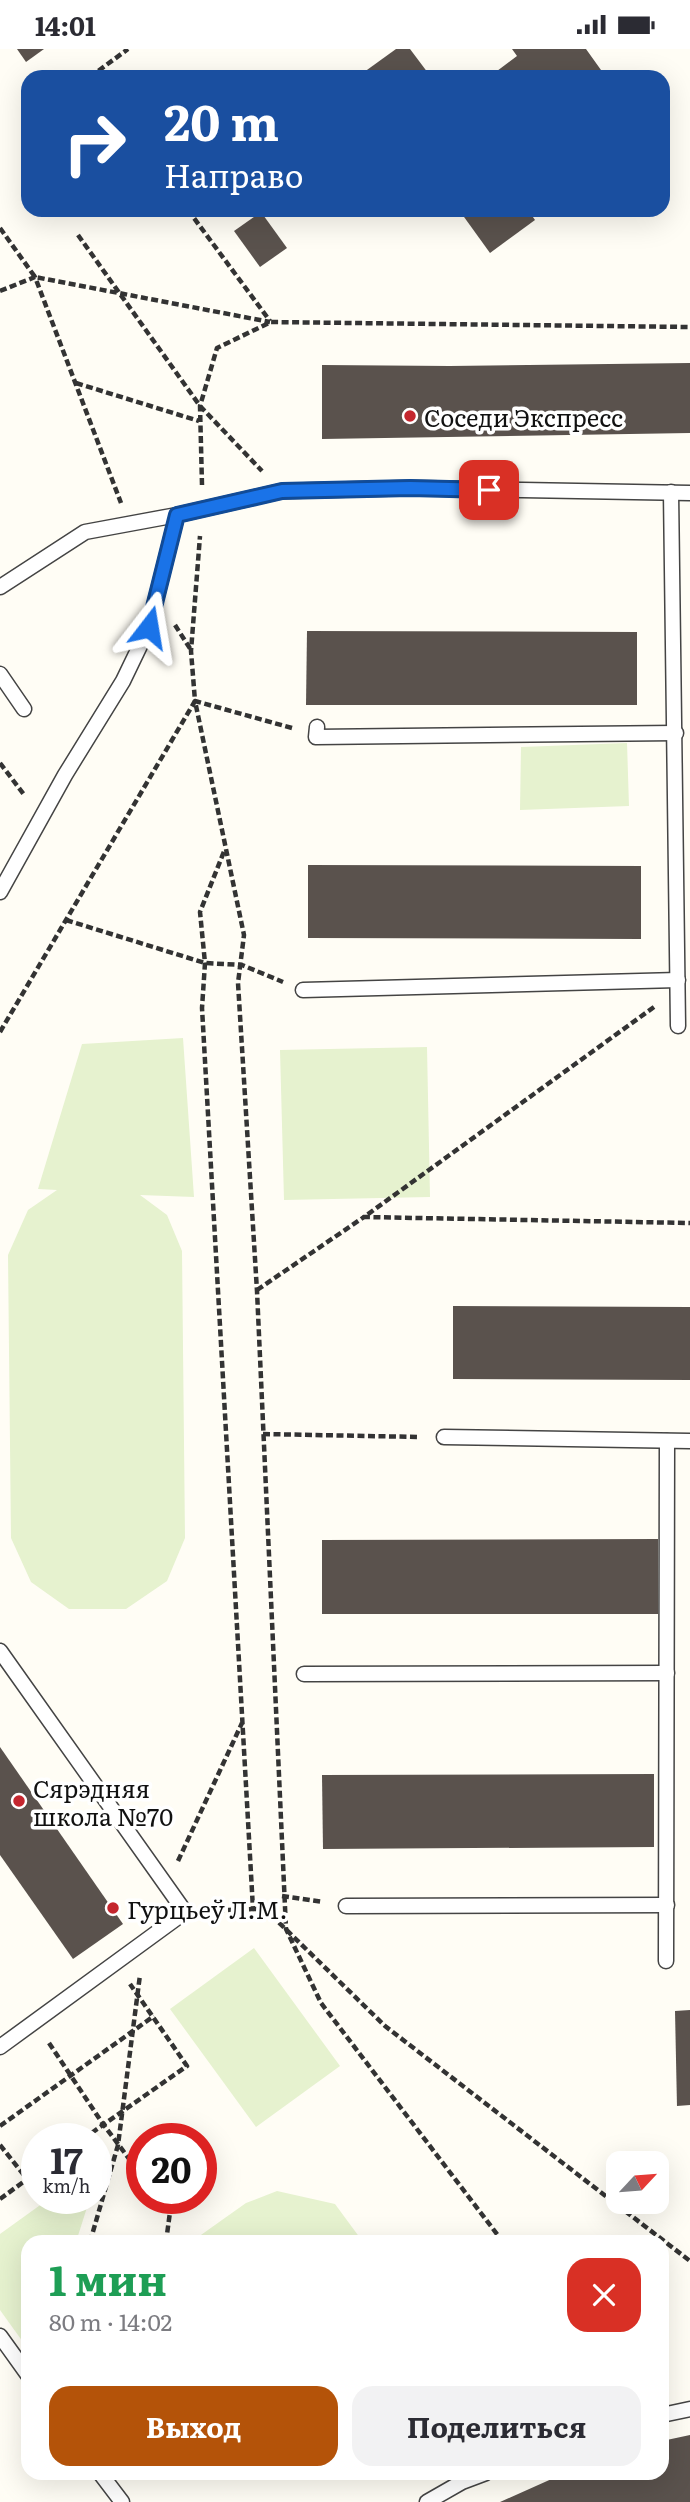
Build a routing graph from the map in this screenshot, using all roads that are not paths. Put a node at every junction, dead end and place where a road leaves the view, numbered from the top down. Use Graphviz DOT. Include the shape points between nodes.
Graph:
graph roads {
  1 [pos="671,492"];
  2 [pos="690,493"];
  3 [pos="177,515"];
  4 [pos="0,587"];
  5 [pos="0,674"];
  6 [pos="24,709"];
  7 [pos="316,732"];
  8 [pos="676,733"];
  9 [pos="0,892"];
  10 [pos="678,985"];
  11 [pos="303,990"];
  12 [pos="678,1026"];
  13 [pos="444,1437"];
  14 [pos="667,1441"];
  15 [pos="690,1441"];
  16 [pos="0,1651"];
  17 [pos="304,1674"];
  18 [pos="667,1674"];
  19 [pos="667,1905"];
  20 [pos="346,1906"];
  21 [pos="666,1961"];
  22 [pos="0,2047"];
  23 [pos="0,2336"];
  24 [pos="21,2365"];
  25 [pos="690,2409"];
  26 [pos="669,2414"];
  27 [pos="105,2480"];
  28 [pos="467,2480"];
  29 [pos="122,2502"];
  30 [pos="427,2502"];
  1 -- 2 [label="lane"];
  1 -- 3 [label="lane" via="282,491"];
  1 -- 8 [label="lane"];
  3 -- 4 [label="lane" via="85,532"];
  3 -- 9 [label="lane" via="149,627 123,681"];
  5 -- 6 [label="lane"];
  7 -- 8 [label="lane"];
  8 -- 10 [label="lane"];
  10 -- 11 [label="lane"];
  10 -- 12 [label="lane"];
  13 -- 14 [label="lane"];
  14 -- 15 [label="lane"];
  14 -- 18 [label="lane"];
  16 -- 22 [label="lane" via="186,1912"];
  17 -- 18 [label="lane"];
  18 -- 19 [label="lane"];
  19 -- 20 [label="lane"];
  19 -- 21 [label="lane"];
  23 -- 24 [label="lane"];
  25 -- 26 [label="lane"];
  27 -- 29 [label="lane"];
  28 -- 30 [label="lane"];
}
